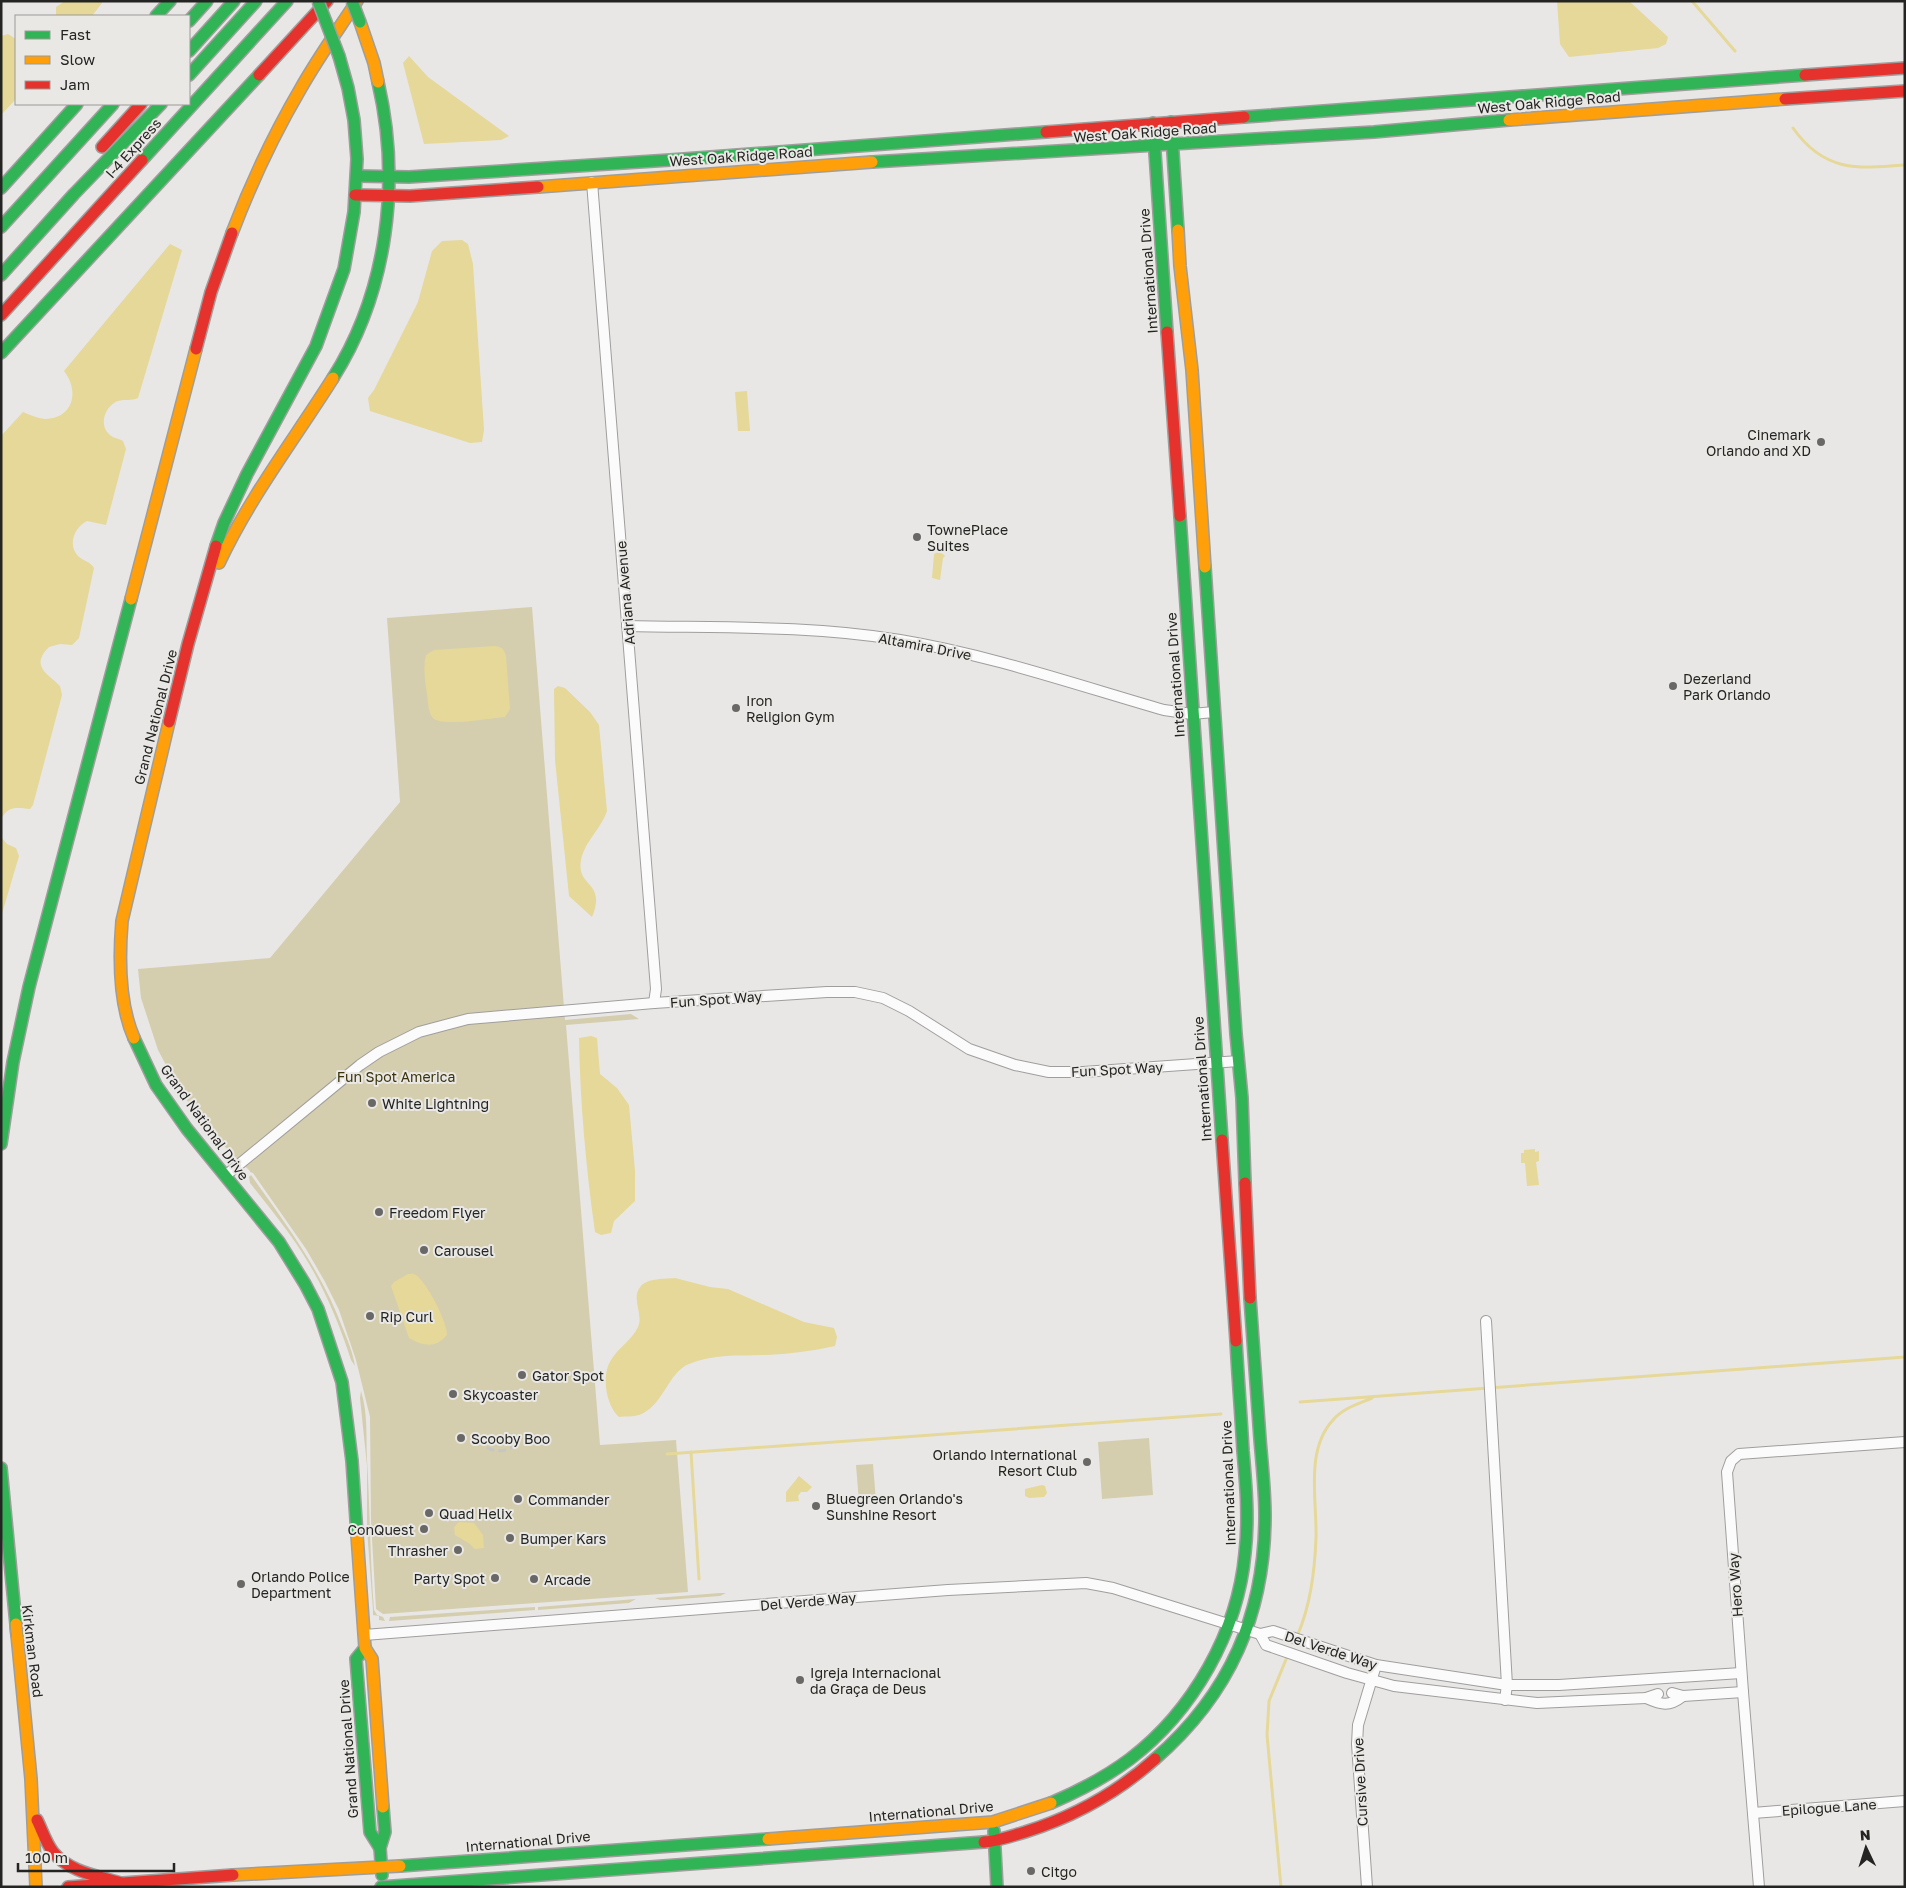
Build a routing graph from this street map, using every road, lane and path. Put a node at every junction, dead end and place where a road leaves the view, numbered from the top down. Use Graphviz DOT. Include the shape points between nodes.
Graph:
graph roads {
  1 [pos="170,1"];
  2 [pos="207,1"];
  3 [pos="234,1"];
  4 [pos="256,1"];
  5 [pos="287,1"];
  6 [pos="318,1"];
  7 [pos="327,1"];
  8 [pos="352,1"];
  9 [pos="357,1"];
  10 [pos="157,15"];
  11 [pos="190,20"];
  12 [pos="190,50"];
  13 [pos="1905,68"];
  14 [pos="190,74"];
  15 [pos="1653,85"];
  16 [pos="1905,91"];
  17 [pos="76,105"];
  18 [pos="112,105"];
  19 [pos="140,105"];
  20 [pos="160,105"];
  21 [pos="1620,111"];
  22 [pos="1171,122"];
  23 [pos="1153,123"];
  24 [pos="1172,145"];
  25 [pos="1154,146"];
  26 [pos="94,155"];
  27 [pos="81,170"];
  28 [pos="357,176"];
  29 [pos="388,177"];
  30 [pos="592,182"];
  31 [pos="1,188"];
  32 [pos="355,195"];
  33 [pos="388,196"];
  34 [pos="1,227"];
  35 [pos="1,258"];
  36 [pos="1,275"];
  37 [pos="1,315"];
  38 [pos="1,353"];
  39 [pos="1172,407"];
  40 [pos="1175,456"];
  41 [pos="1198,458"];
  42 [pos="1201,502"];
  43 [pos="202,598"];
  44 [pos="628,626"];
  45 [pos="1214,712"];
  46 [pos="1192,714"];
  47 [pos="654,1003"];
  48 [pos="1239,1061"];
  49 [pos="1216,1063"];
  50 [pos="1,1144"];
  51 [pos="225,1176"];
  52 [pos="1486,1321"];
  53 [pos="1905,1442"];
  54 [pos="1,1468"];
  55 [pos="1,1540"];
  56 [pos="1229,1623"];
  57 [pos="1246,1629"];
  58 [pos="364,1634"];
  59 [pos="1260,1634"];
  60 [pos="17,1635"];
  61 [pos="365,1648"];
  62 [pos="1376,1665"];
  63 [pos="1742,1673"];
  64 [pos="1645,1679"];
  65 [pos="1371,1680"];
  66 [pos="1508,1684"];
  67 [pos="1743,1692"];
  68 [pos="1672,1693"];
  69 [pos="1658,1694"];
  70 [pos="1683,1696"];
  71 [pos="1646,1698"];
  72 [pos="1505,1700"];
  73 [pos="1905,1802"];
  74 [pos="33,1811"];
  75 [pos="1753,1813"];
  76 [pos="993,1822"];
  77 [pos="844,1833"];
  78 [pos="994,1840"];
  79 [pos="380,1848"];
  80 [pos="605,1850"];
  81 [pos="814,1854"];
  82 [pos="381,1867"];
  83 [pos="570,1873"];
  84 [pos="121,1883"];
  85 [pos="36,1887"];
  86 [pos="68,1887"];
  87 [pos="382,1887"];
  88 [pos="997,1887"];
  89 [pos="1367,1887"];
  90 [pos="1759,1887"];
  1 -- 10 [label="main road"];
  2 -- 11 [label="main road"];
  3 -- 12 [label="main road"];
  4 -- 14 [label="main road"];
  5 -- 37 [label="main road, I-4 Express"];
  6 -- 28 [label="main road, Grand National Drive, bridge" via="348,88 357,149"];
  7 -- 38 [label="main road"];
  8 -- 29 [label="main road, Grand National Drive, bridge" via="382,99"];
  9 -- 50 [label="main road" via="309,74 276,134 240,212 211,292 28,987"];
  13 -- 15 [label="main road, West Oak Ridge Road"];
  15 -- 21 [label="main road" via="1634,96"];
  15 -- 22 [label="main road, West Oak Ridge Road"];
  16 -- 21 [label="main road, West Oak Ridge Road"];
  17 -- 31 [label="main road"];
  18 -- 34 [label="main road"];
  19 -- 26 [label="main road"];
  20 -- 36 [label="main road"];
  21 -- 24 [label="main road, West Oak Ridge Road"];
  22 -- 23 [label="main road, West Oak Ridge Road"];
  22 -- 24 [label="main road"];
  23 -- 25 [label="main road, International Drive"];
  23 -- 29 [label="main road, West Oak Ridge Road" via="670,160"];
  24 -- 25 [label="main road, West Oak Ridge Road"];
  24 -- 41 [label="main road"];
  25 -- 30 [label="main road, West Oak Ridge Road" via="880,161"];
  25 -- 39 [label="main road, International Drive"];
  27 -- 35 [label="main road"];
  28 -- 29 [label="main road, West Oak Ridge Road"];
  28 -- 32 [label="main road, Grand National Drive"];
  29 -- 33 [label="main road, Grand National Drive"];
  30 -- 33 [label="main road, West Oak Ridge Road"];
  30 -- 44 [label="street, Adriana Avenue"];
  32 -- 33 [label="main road, West Oak Ridge Road"];
  32 -- 43 [label="main road, Grand National Drive" via="344,269 319,339 224,523"];
  33 -- 43 [label="main road, Grand National Drive" via="380,262 370,301 344,360 240,518"];
  39 -- 40 [label="main road, International Drive"];
  39 -- 41 [label="main road" via="1187,444"];
  40 -- 42 [label="main road" via="1186,467"];
  40 -- 46 [label="main road, International Drive"];
  41 -- 42 [label="main road"];
  42 -- 45 [label="main road"];
  43 -- 51 [label="main road, Grand National Drive" via="130,884 122,921 121,964 128,1017 142,1058 161,1092"];
  44 -- 46 [label="street, Altamira Drive" via="774,628 900,640 993,660 1164,710"];
  44 -- 47 [label="street, Adriana Avenue" via="656,989"];
  45 -- 46 [label="street, Altamira Drive"];
  45 -- 48 [label="main road"];
  46 -- 49 [label="main road, International Drive"];
  47 -- 49 [label="street, Fun Spot Way" via="855,992 883,998 969,1049 1015,1065 1083,1072"];
  47 -- 51 [label="street, Fun Spot Way" via="468,1019 419,1032 360,1065"];
  48 -- 49 [label="street, Fun Spot Way"];
  48 -- 57 [label="main road" via="1250,1297 1265,1514 1260,1576"];
  49 -- 56 [label="main road, International Drive" via="1247,1512 1243,1572"];
  51 -- 58 [label="main road, Grand National Drive" via="279,1242 305,1284 318,1309 342,1382 352,1461"];
  52 -- 66 [label="street"];
  53 -- 63 [label="street, Hero Way" via="1739,1454 1730,1461 1727,1472"];
  54 -- 60 [label="main road"];
  55 -- 60 [label="main road, Kirkman Road"];
  56 -- 57 [label="street, Del Verde Way"];
  56 -- 58 [label="street, Del Verde Way" via="1113,1588 1076,1583"];
  56 -- 76 [label="main road, International Drive" via="1219,1647 1187,1701 1126,1762 1063,1798"];
  57 -- 59 [label="street, Del Verde Way"];
  57 -- 78 [label="main road" via="1237,1654 1206,1705 1174,1742 1142,1771 1122,1786 1067,1816"];
  58 -- 61 [label="main road, Grand National Drive"];
  59 -- 62 [label="street, Del Verde Way" via="1273,1631"];
  59 -- 65 [label="street, Del Verde Way" via="1266,1644"];
  60 -- 74 [label="main road, Kirkman Road"];
  61 -- 79 [label="main road, Grand National Drive" via="372,1659 374,1678 385,1832"];
  61 -- 79 [label="main road, Grand National Drive" via="356,1659 361,1728 370,1832"];
  62 -- 65 [label="street, Cursive Drive"];
  62 -- 66 [label="street, Del Verde Way"];
  63 -- 64 [label="street, Del Verde Way"];
  63 -- 67 [label="street, Hero Way"];
  64 -- 66 [label="street, Del Verde Way" via="1559,1685"];
  64 -- 71 [label="street"];
  65 -- 72 [label="street, Del Verde Way" via="1394,1686"];
  65 -- 89 [label="street, Cursive Drive" via="1358,1725 1357,1744"];
  66 -- 72 [label="street"];
  67 -- 70 [label="street, Del Verde Way"];
  67 -- 75 [label="street, Hero Way"];
  68 -- 70 [label="street, Del Verde Way"];
  69 -- 71 [label="street, Del Verde Way"];
  70 -- 71 [label="street, Del Verde Way" via="1673,1703 1659,1704"];
  71 -- 72 [label="street, Del Verde Way"];
  73 -- 75 [label="street, Epilogue Lane"];
  74 -- 84 [label="main road" via="45,1838 60,1859 79,1870"];
  74 -- 85 [label="main road, Kirkman Road"];
  75 -- 90 [label="street, Hero Way"];
  76 -- 77 [label="main road, International Drive"];
  76 -- 78 [label="main road"];
  77 -- 80 [label="main road, International Drive"];
  77 -- 81 [label="main road" via="828,1848"];
  78 -- 81 [label="main road"];
  78 -- 88 [label="main road"];
  79 -- 82 [label="main road, Grand National Drive"];
  80 -- 82 [label="main road, International Drive"];
  80 -- 83 [label="main road" via="589,1856"];
  81 -- 83 [label="main road"];
  82 -- 84 [label="main road, International Drive"];
  82 -- 87 [label="main road, Grand National Drive"];
  83 -- 87 [label="main road"];
  84 -- 86 [label="main road, International Drive"];
}
